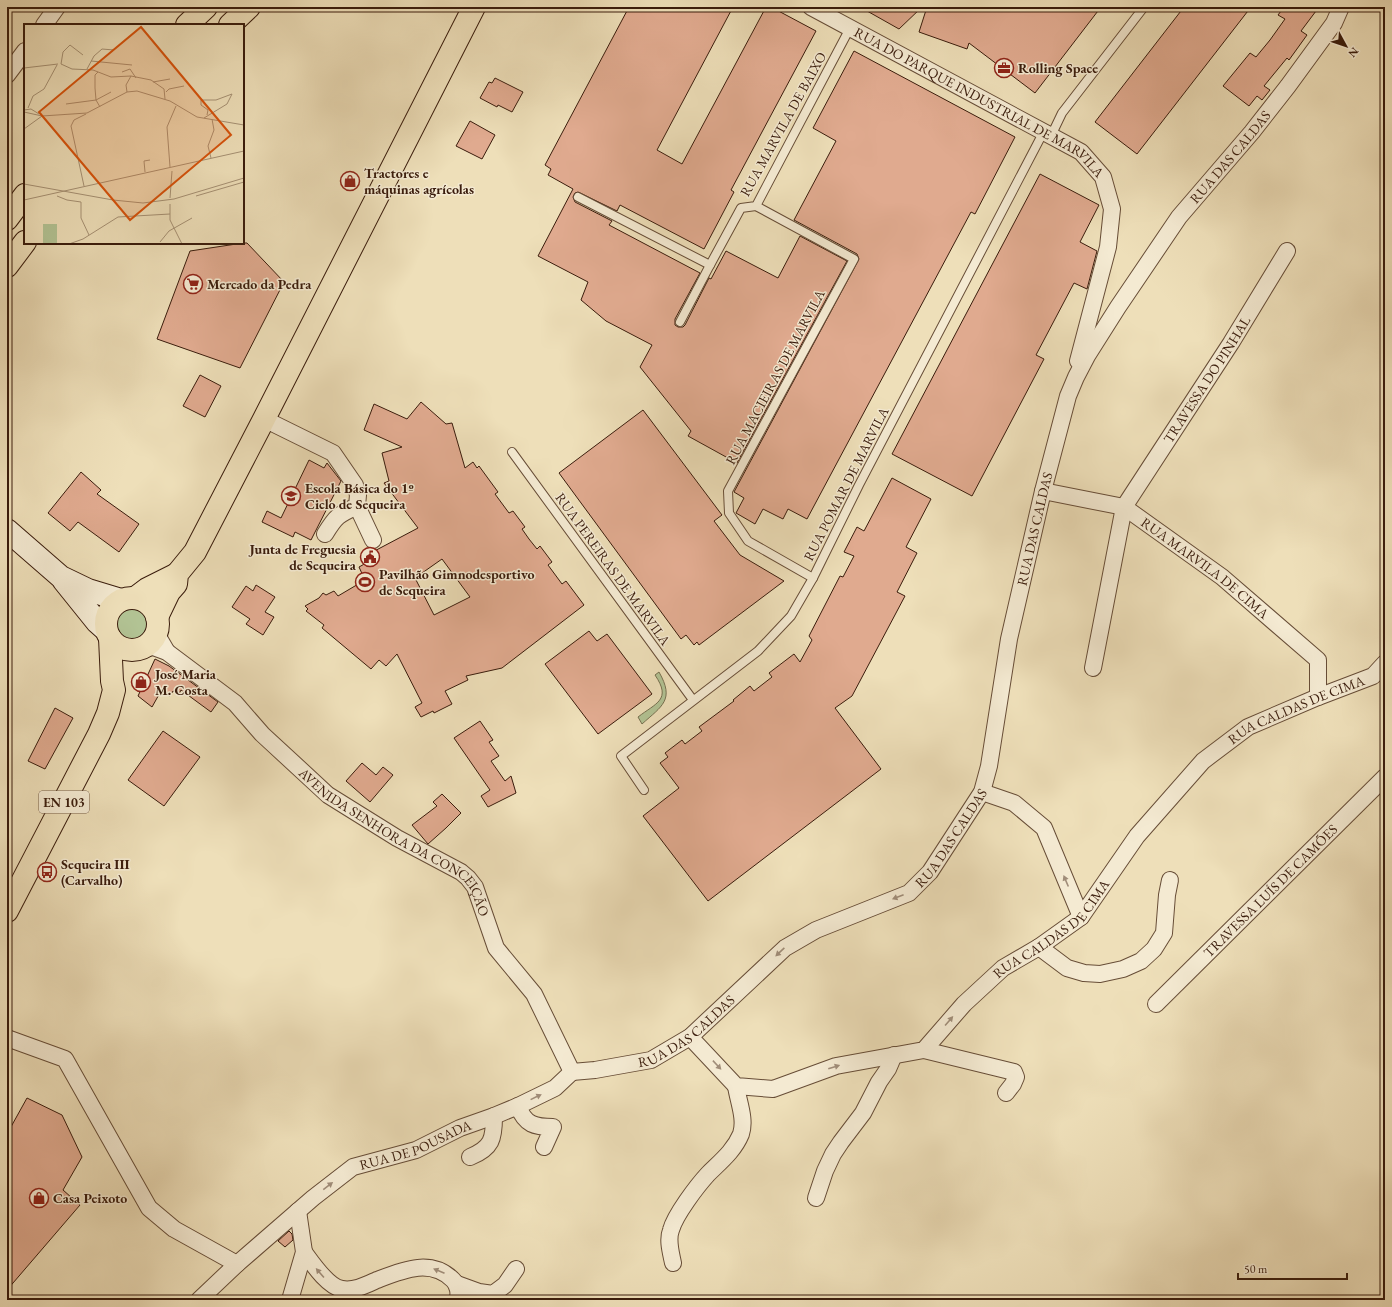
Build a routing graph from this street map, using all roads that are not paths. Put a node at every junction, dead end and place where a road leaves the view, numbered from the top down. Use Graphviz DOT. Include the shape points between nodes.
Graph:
graph roads {
  1 [pos="57,7"];
  2 [pos="206,7"];
  3 [pos="249,7"];
  4 [pos="474,7"];
  5 [pos="811,7"];
  6 [pos="1144,7"];
  7 [pos="1341,7"];
  8 [pos="45,24"];
  9 [pos="188,24"];
  10 [pos="231,24"];
  11 [pos="850,28"];
  12 [pos="24,52"];
  13 [pos="7,75"];
  14 [pos="1047,134"];
  15 [pos="24,196"];
  16 [pos="578,197"];
  17 [pos="756,206"];
  18 [pos="7,219"];
  19 [pos="24,243"];
  20 [pos="1108,247"];
  21 [pos="1287,251"];
  22 [pos="710,265"];
  23 [pos="7,266"];
  24 [pos="1095,300"];
  25 [pos="1118,307"];
  26 [pos="1090,318"];
  27 [pos="1109,321"];
  28 [pos="680,322"];
  29 [pos="1068,396"];
  30 [pos="264,419"];
  31 [pos="512,452"];
  32 [pos="1043,491"];
  33 [pos="357,506"];
  34 [pos="1124,507"];
  35 [pos="7,530"];
  36 [pos="325,534"];
  37 [pos="373,540"];
  38 [pos="177,574"];
  39 [pos="62,576"];
  40 [pos="813,578"];
  41 [pos="128,599"];
  42 [pos="108,634"];
  43 [pos="153,639"];
  44 [pos="1385,662"];
  45 [pos="1093,668"];
  46 [pos="114,690"];
  47 [pos="1318,697"];
  48 [pos="693,700"];
  49 [pos="1385,777"];
  50 [pos="644,790"];
  51 [pos="982,792"];
  52 [pos="1170,880"];
  53 [pos="7,911"];
  54 [pos="1081,917"];
  55 [pos="1039,947"];
  56 [pos="1156,1004"];
  57 [pos="690,1037"];
  58 [pos="7,1038"];
  59 [pos="924,1050"];
  60 [pos="894,1055"];
  61 [pos="572,1072"];
  62 [pos="736,1086"];
  63 [pos="1006,1093"];
  64 [pos="518,1106"];
  65 [pos="494,1116"];
  66 [pos="544,1147"];
  67 [pos="470,1157"];
  68 [pos="816,1198"];
  69 [pos="298,1211"];
  70 [pos="304,1252"];
  71 [pos="673,1263"];
  72 [pos="238,1264"];
  73 [pos="516,1269"];
  74 [pos="457,1284"];
  75 [pos="199,1300"];
  76 [pos="290,1300"];
  77 [pos="457,1300"];
  1 -- 8 [label="street"];
  2 -- 9 [label="main road"];
  3 -- 10 [label="main road"];
  4 -- 30 [label="main road, EN 103"];
  5 -- 11 [label="street, RUA DO PARQUE INDUSTRIAL DE MARVILA"];
  6 -- 14 [label="lane, RUA POMAR DE MARVILA"];
  7 -- 25 [label="street, RUA DAS CALDAS" via="1334,23 1288,86 1179,217"];
  11 -- 14 [label="street, RUA DO PARQUE INDUSTRIAL DE MARVILA"];
  11 -- 17 [label="lane, RUA MARVILA DE BAIXO"];
  12 -- 13 [label="street"];
  14 -- 20 [label="street, RUA DO PARQUE INDUSTRIAL DE MARVILA" via="1081,152 1103,177 1112,209"];
  14 -- 40 [label="lane, RUA POMAR DE MARVILA" via="859,485"];
  15 -- 18 [label="main road"];
  16 -- 22 [label="lane"];
  17 -- 22 [label="lane, RUA MARVILA DE BAIXO" via="741,208"];
  17 -- 40 [label="lane, RUA MACIEIRAS DE MARVILA" via="854,259 728,491 729,513 748,541"];
  19 -- 23 [label="main road"];
  20 -- 24 [label="street, RUA DAS CALDAS"];
  21 -- 34 [label="street, TRAVESSA DO PINHAL" via="1231,343"];
  22 -- 28 [label="lane, RUA MARVILA DE BAIXO"];
  24 -- 25 [label="street" via="1104,308"];
  24 -- 26 [label="street, RUA DAS CALDAS"];
  25 -- 27 [label="street, RUA DAS CALDAS"];
  26 -- 27 [label="street" via="1100,324"];
  26 -- 29 [label="street, RUA DAS CALDAS"];
  27 -- 29 [label="street, RUA DAS CALDAS" via="1087,356"];
  29 -- 32 [label="street, RUA DAS CALDAS"];
  30 -- 33 [label="street" via="333,453 355,485 358,495"];
  30 -- 38 [label="main road, EN 103" via="195,552"];
  31 -- 48 [label="lane, RUA PEREIRAS DE MARVILA"];
  32 -- 34 [label="street, RUA MARVILA DE CIMA"];
  32 -- 51 [label="street, RUA DAS CALDAS" via="1009,639 989,766"];
  33 -- 36 [label="street" via="334,519"];
  33 -- 37 [label="street"];
  34 -- 45 [label="street"];
  34 -- 47 [label="street, RUA MARVILA DE CIMA" via="1222,577 1318,660"];
  35 -- 39 [label="street"];
  38 -- 41 [label="main road, EN 103"];
  38 -- 43 [label="main road, EN 103" via="176,584 169,592"];
  39 -- 41 [label="street" via="88,590"];
  39 -- 42 [label="street" via="65,584"];
  40 -- 48 [label="lane, RUA POMAR DE MARVILA" via="791,616 758,651"];
  41 -- 42 [label="main road, EN 103" via="112,606 107,615"];
  41 -- 43 [label="main road" via="143,600 150,605"];
  42 -- 43 [label="main road" via="115,644 130,650"];
  42 -- 46 [label="main road, EN 103"];
  43 -- 46 [label="main road, EN 103" via="128,665 122,680"];
  43 -- 61 [label="street, AVENIDA SENHORA DA CONCEIÇÃO" via="235,703 262,734 328,795 468,878 475,887 496,948 534,994"];
  44 -- 47 [label="street, RUA CALDAS DE CIMA" via="1373,676"];
  46 -- 53 [label="main road, EN 103" via="100,734"];
  47 -- 54 [label="street, RUA CALDAS DE CIMA" via="1248,727 1203,761 1137,836"];
  48 -- 50 [label="lane, RUA POMAR DE MARVILA" via="621,756"];
  49 -- 56 [label="street, TRAVESSA LUÍS DE CAMÕES"];
  54 -- 51 [label="street, one-way" via="1044,828 1014,803"];
  51 -- 57 [label="street, RUA DAS CALDAS, one-way" via="930,872 909,893 816,930 785,948"];
  52 -- 55 [label="street" via="1164,933 1154,949 1141,961 1100,974 1084,972 1066,968"];
  54 -- 55 [label="street, RUA CALDAS DE CIMA"];
  59 -- 55 [label="street, RUA CALDAS DE CIMA, one-way" via="964,1004 1003,968"];
  57 -- 61 [label="street, RUA DAS CALDAS" via="651,1060"];
  57 -- 62 [label="street, one-way"];
  58 -- 72 [label="street" via="65,1059 149,1208 174,1229"];
  59 -- 60 [label="street"];
  59 -- 63 [label="street" via="1014,1072 1016,1077"];
  62 -- 60 [label="street, one-way" via="773,1089 836,1066"];
  60 -- 68 [label="street" via="863,1113 833,1154"];
  64 -- 61 [label="street, RUA DE POUSADA, one-way" via="555,1088"];
  62 -- 71 [label="street" via="741,1111 741,1133 733,1148 680,1211 670,1230"];
  64 -- 65 [label="street, RUA DE POUSADA"];
  64 -- 66 [label="street" via="524,1118 534,1125 554,1127"];
  65 -- 67 [label="street" via="488,1147"];
  69 -- 65 [label="street, RUA DE POUSADA, one-way" via="353,1167 416,1150 460,1128"];
  69 -- 70 [label="street"];
  69 -- 72 [label="street, RUA DE POUSADA"];
  74 -- 70 [label="street, one-way" via="438,1269 423,1266 359,1288 342,1289 327,1281"];
  70 -- 76 [label="street"];
  72 -- 75 [label="street, RUA DE POUSADA"];
  73 -- 74 [label="street" via="505,1285 493,1294 478,1292"];
  74 -- 77 [label="street"];
}
